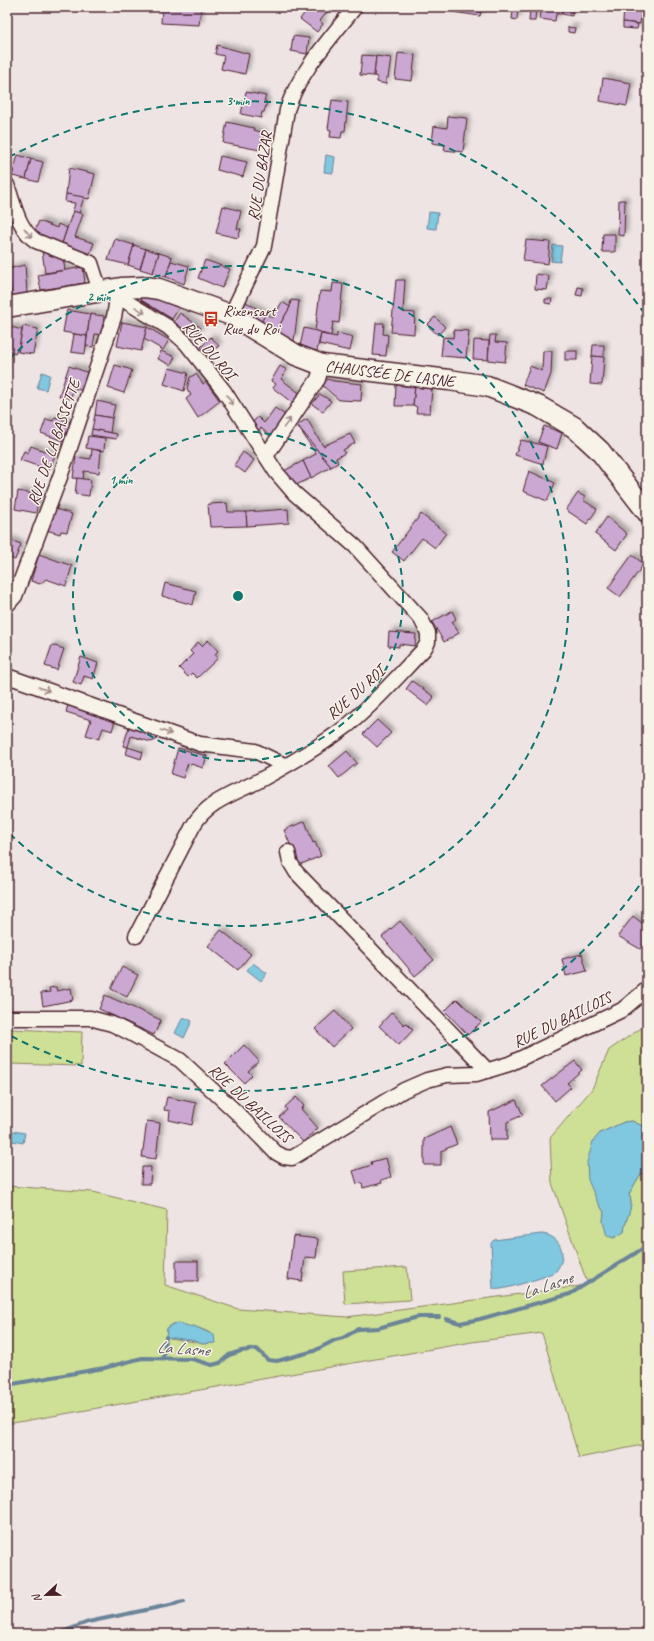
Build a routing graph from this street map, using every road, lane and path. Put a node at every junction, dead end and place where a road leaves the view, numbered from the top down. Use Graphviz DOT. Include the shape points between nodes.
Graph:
graph roads {
  1 [pos="355,7"];
  2 [pos="7,185"];
  3 [pos="106,291"];
  4 [pos="7,307"];
  5 [pos="231,316"];
  6 [pos="322,365"];
  7 [pos="266,456"];
  8 [pos="647,512"];
  9 [pos="7,605"];
  10 [pos="7,676"];
  11 [pos="284,765"];
  12 [pos="288,852"];
  13 [pos="136,936"];
  14 [pos="647,989"];
  15 [pos="7,1018"];
  16 [pos="488,1071"];
  1 -- 5 [label="street, RUE DU BAZAR" via="300,80 291,97 264,246"];
  2 -- 3 [label="street, one-way" via="21,224 29,236 91,263 98,285"];
  3 -- 4 [label="street, CHAUSSÉE DE LASNE"];
  3 -- 5 [label="street, CHAUSSÉE DE LASNE" via="139,286 159,289"];
  3 -- 7 [label="street, RUE DU ROI, one-way" via="168,327 186,343 224,391"];
  3 -- 9 [label="street, RUE DE LA BASSETTE" via="117,299 114,317 60,477 15,596"];
  5 -- 6 [label="street, CHAUSSÉE DE LASNE" via="296,355"];
  7 -- 6 [label="street, one-way" via="318,378"];
  6 -- 8 [label="street, CHAUSSÉE DE LASNE" via="487,386 538,406 574,427 596,448"];
  7 -- 11 [label="street, RUE DU ROI" via="294,493 355,546 405,600 421,619 428,633 428,642 424,648 375,700 346,726"];
  10 -- 11 [label="street, one-way" via="200,744 255,751"];
  11 -- 13 [label="street, RUE DU ROI" via="262,779 222,798 201,813"];
  12 -- 16 [label="street" via="296,872"];
  14 -- 16 [label="street, RUE DU BAILLOIS" via="622,1010"];
  15 -- 16 [label="street, RUE DU BAILLOIS" via="90,1018 112,1024 132,1034 180,1060 284,1158 292,1158 410,1087 447,1075"];
}
